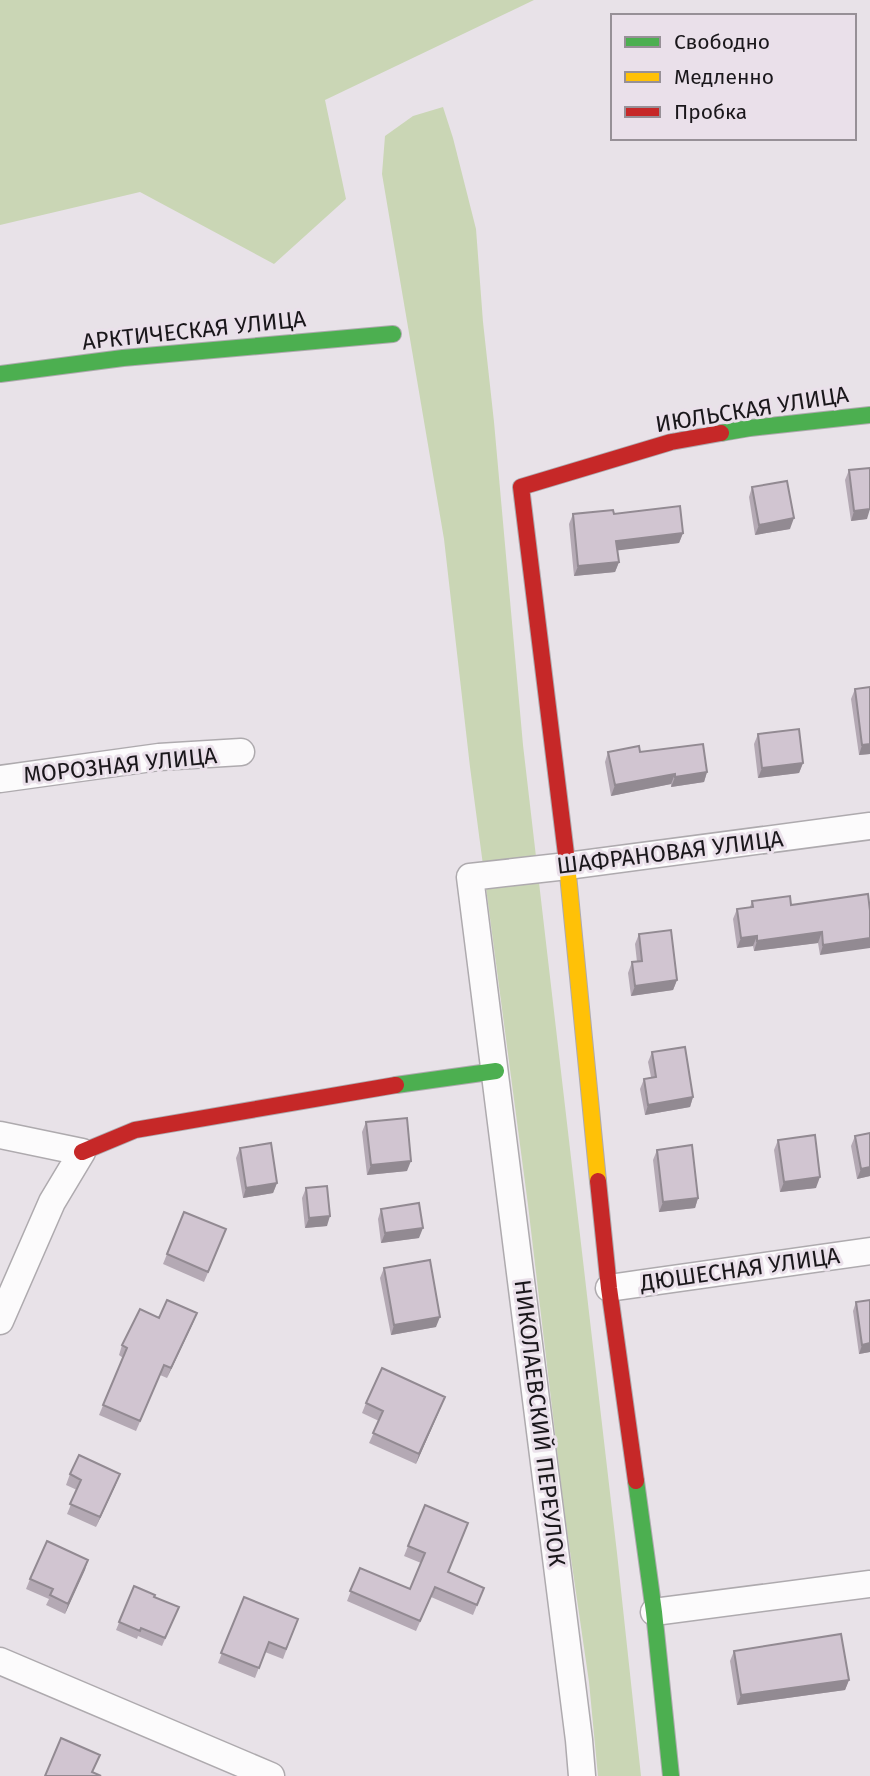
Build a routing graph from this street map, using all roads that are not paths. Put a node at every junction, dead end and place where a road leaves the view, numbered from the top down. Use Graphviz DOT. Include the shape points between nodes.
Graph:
graph roads {
  1 [pos="393,334"];
  2 [pos="0,374"];
  3 [pos="870,415"];
  4 [pos="241,752"];
  5 [pos="0,779"];
  6 [pos="870,826"];
  7 [pos="567,866"];
  8 [pos="470,877"];
  9 [pos="496,1070"];
  10 [pos="0,1135"];
  11 [pos="82,1152"];
  12 [pos="870,1251"];
  13 [pos="609,1288"];
  14 [pos="0,1321"];
  15 [pos="870,1584"];
  16 [pos="654,1612"];
  17 [pos="0,1661"];
  18 [pos="271,1776"];
  19 [pos="582,1776"];
  20 [pos="671,1776"];
  1 -- 2 [label="street, АРКТИЧЕСКАЯ УЛИЦА"];
  3 -- 7 [label="street, ИЮЛЬСКАЯ УЛИЦА" via="671,442 522,487"];
  4 -- 5 [label="street, МОРОЗНАЯ УЛИЦА" via="159,757"];
  6 -- 7 [label="street, ШАФРАНОВАЯ УЛИЦА"];
  7 -- 8 [label="street, ШАФРАНОВАЯ УЛИЦА"];
  7 -- 13 [label="street"];
  8 -- 9 [label="street, НИКОЛАЕВСКИЙ ПЕРЕУЛОК"];
  9 -- 11 [label="street" via="135,1130"];
  9 -- 19 [label="street, НИКОЛАЕВСКИЙ ПЕРЕУЛОК"];
  10 -- 11 [label="street"];
  11 -- 14 [label="street" via="52,1202"];
  12 -- 13 [label="street, ДЮШЕСНАЯ УЛИЦА"];
  13 -- 16 [label="street"];
  15 -- 16 [label="street"];
  16 -- 20 [label="street"];
  17 -- 18 [label="street"];
}
